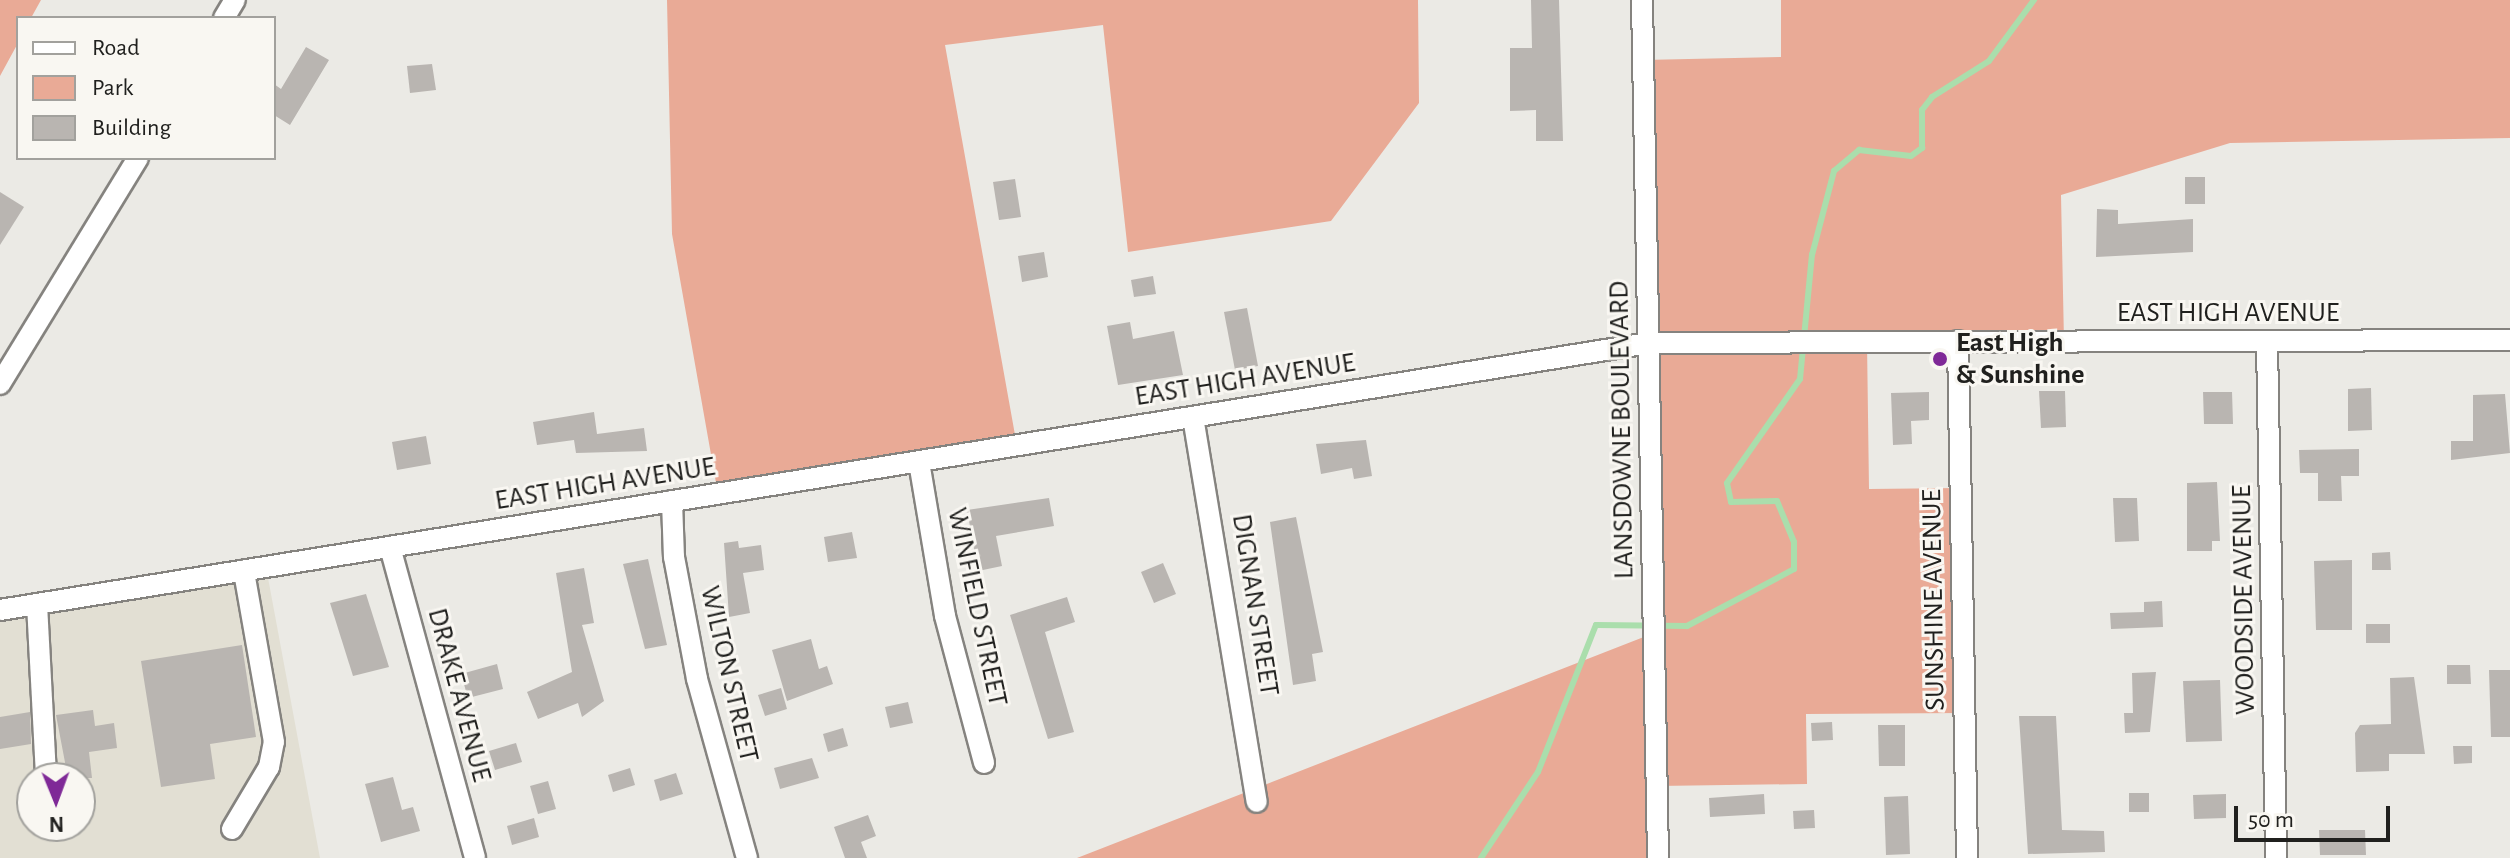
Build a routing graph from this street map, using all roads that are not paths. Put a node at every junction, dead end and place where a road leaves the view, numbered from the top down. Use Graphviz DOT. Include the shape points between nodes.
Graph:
graph roads {
  1 [pos="1642,0"];
  2 [pos="137,160"];
  3 [pos="2510,340"];
  4 [pos="1958,341"];
  5 [pos="2267,341"];
  6 [pos="1648,343"];
  7 [pos="0,384"];
  8 [pos="1193,417"];
  9 [pos="919,462"];
  10 [pos="672,501"];
  11 [pos="390,547"];
  12 [pos="244,571"];
  13 [pos="37,604"];
  14 [pos="0,610"];
  15 [pos="45,762"];
  16 [pos="984,763"];
  17 [pos="1257,802"];
  18 [pos="232,829"];
  19 [pos="475,858"];
  20 [pos="747,858"];
  21 [pos="1658,858"];
  22 [pos="1967,858"];
  23 [pos="2276,858"];
  1 -- 6 [label="street, LANSDOWNE BOULEVARD"];
  2 -- 7 [label="street"];
  3 -- 5 [label="street, EAST HIGH AVENUE"];
  4 -- 5 [label="street, EAST HIGH AVENUE"];
  4 -- 6 [label="street, EAST HIGH AVENUE"];
  4 -- 22 [label="street, SUNSHINE AVENUE"];
  5 -- 23 [label="street, WOODSIDE AVENUE"];
  6 -- 8 [label="street, EAST HIGH AVENUE"];
  6 -- 21 [label="street, LANSDOWNE BOULEVARD"];
  8 -- 9 [label="street, EAST HIGH AVENUE"];
  8 -- 17 [label="street, DIGNAN STREET"];
  9 -- 10 [label="street, EAST HIGH AVENUE"];
  9 -- 16 [label="street, WINFIELD STREET" via="945,616"];
  10 -- 11 [label="street, EAST HIGH AVENUE"];
  10 -- 20 [label="street, WILTON STREET" via="674,557 697,679"];
  11 -- 12 [label="street, EAST HIGH AVENUE"];
  11 -- 19 [label="street, DRAKE AVENUE"];
  12 -- 13 [label="street, EAST HIGH AVENUE"];
  12 -- 18 [label="street" via="274,742 269,767"];
  13 -- 14 [label="street, EAST HIGH AVENUE"];
  13 -- 15 [label="street"];
}
